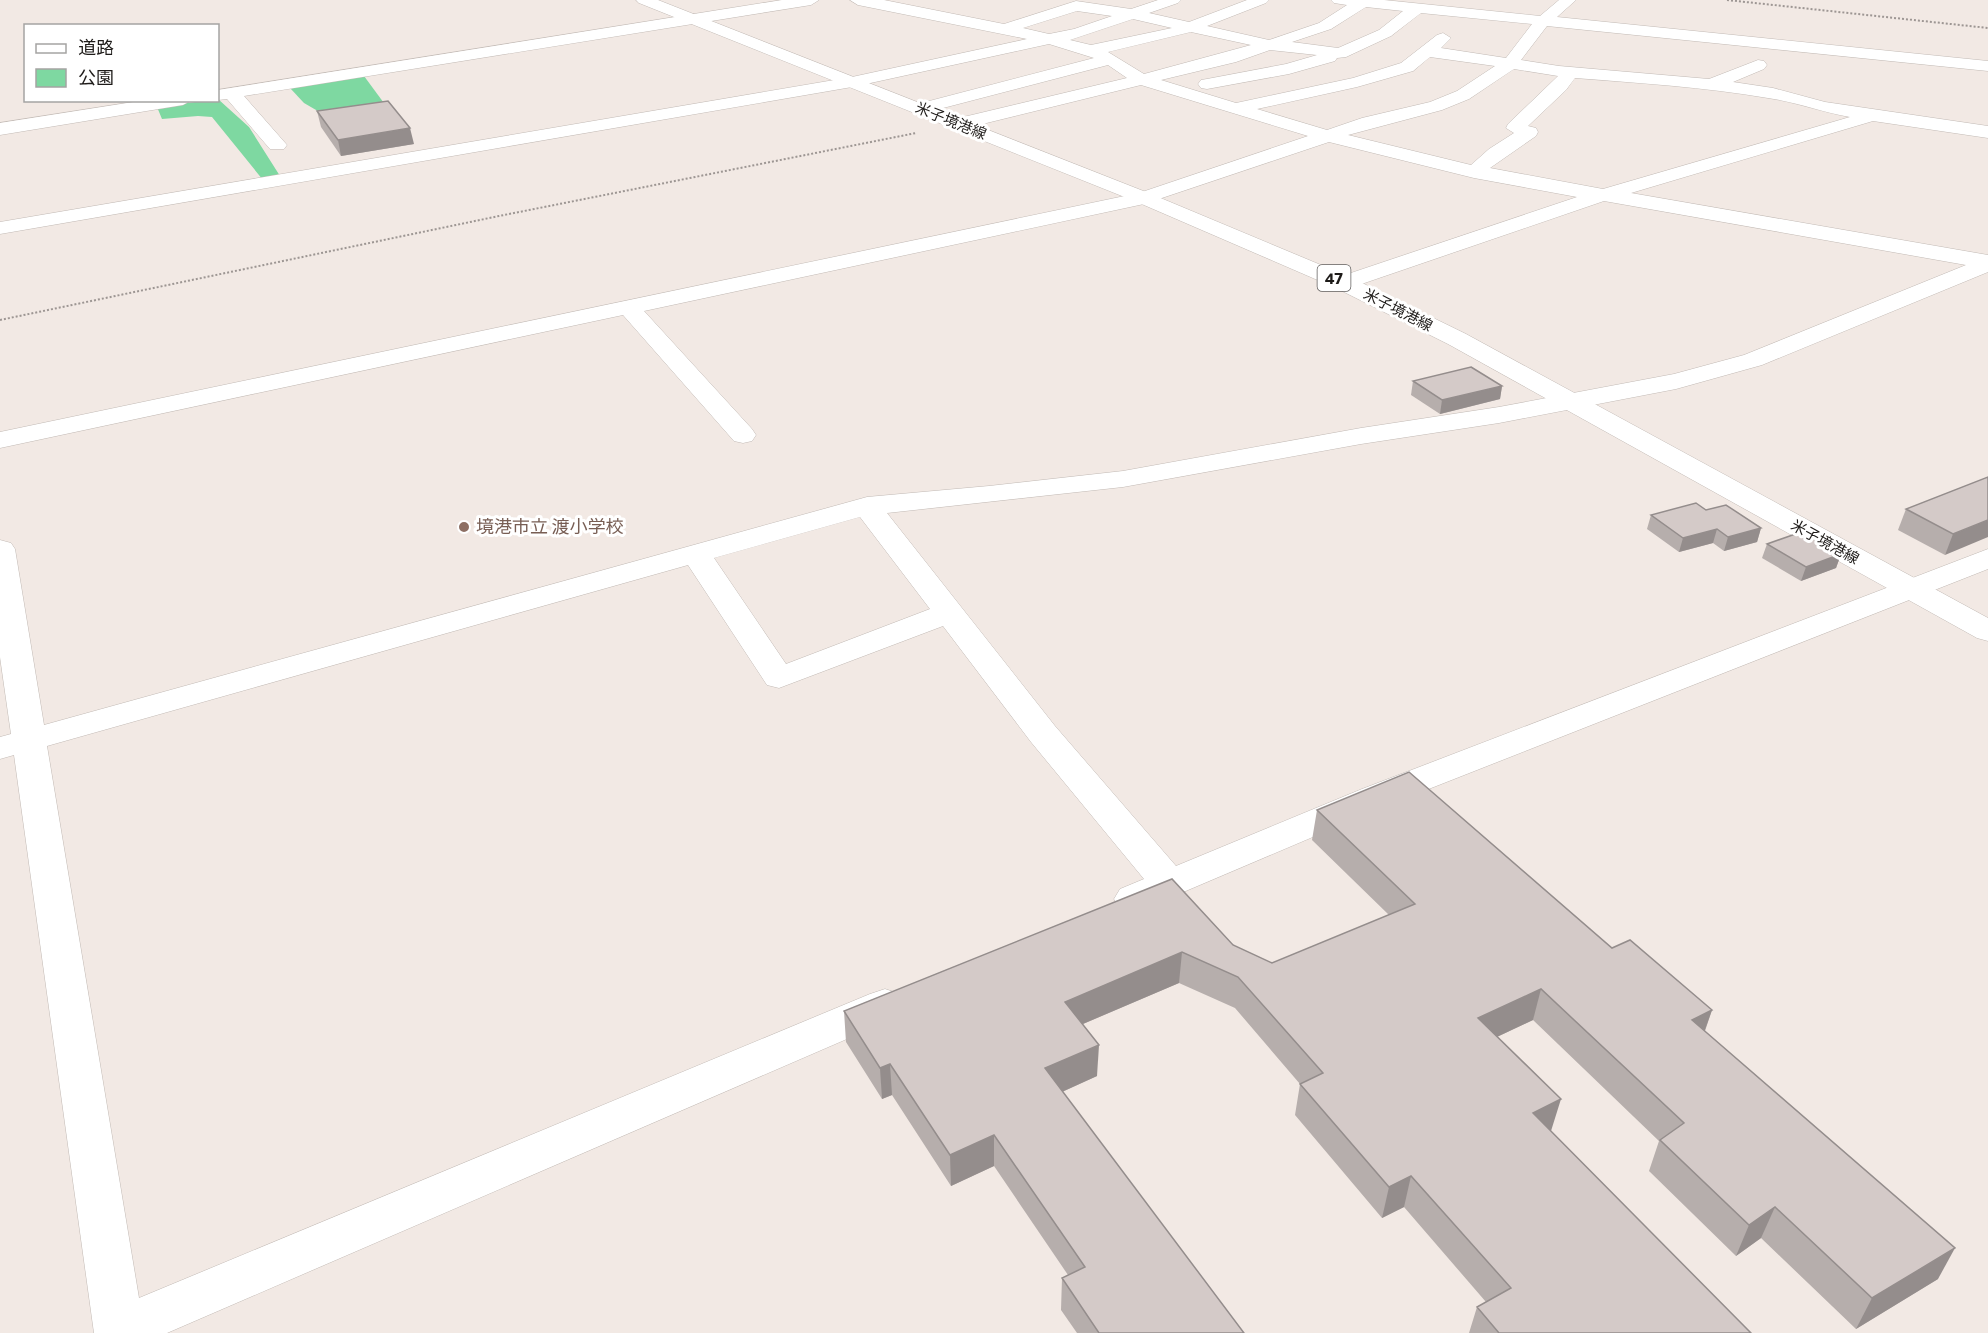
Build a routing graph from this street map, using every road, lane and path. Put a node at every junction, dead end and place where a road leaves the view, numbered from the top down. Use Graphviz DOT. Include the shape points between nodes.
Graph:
graph roads {
  1 [pos="644,0"];
  2 [pos="811,0"];
  3 [pos="858,0"];
  4 [pos="1045,0"];
  5 [pos="1173,0"];
  6 [pos="1261,0"];
  7 [pos="1339,0"];
  8 [pos="1568,0"];
  9 [pos="1726,0"];
  10 [pos="1082,3"];
  11 [pos="1362,3"];
  12 [pos="1416,9"];
  13 [pos="1433,11"];
  14 [pos="1130,14"];
  15 [pos="691,19"];
  16 [pos="1465,19"];
  17 [pos="1539,26"];
  18 [pos="1188,28"];
  19 [pos="1988,28"];
  20 [pos="1005,29"];
  21 [pos="1050,40"];
  22 [pos="1270,45"];
  23 [pos="1653,49"];
  24 [pos="1092,50"];
  25 [pos="1427,51"];
  26 [pos="1340,53"];
  27 [pos="1112,59"];
  28 [pos="1729,61"];
  29 [pos="1509,65"];
  30 [pos="1982,65"];
  31 [pos="1407,67"];
  32 [pos="1570,72"];
  33 [pos="1886,72"];
  34 [pos="1140,79"];
  35 [pos="852,82"];
  36 [pos="1710,84"];
  37 [pos="1177,90"];
  38 [pos="224,94"];
  39 [pos="170,102"];
  40 [pos="1238,108"];
  41 [pos="920,109"];
  42 [pos="1871,115"];
  43 [pos="958,124"];
  44 [pos="0,129"];
  45 [pos="1988,132"];
  46 [pos="1330,135"];
  47 [pos="277,145"];
  48 [pos="1474,172"];
  49 [pos="1603,195"];
  50 [pos="1144,198"];
  51 [pos="0,228"];
  52 [pos="1988,263"];
  53 [pos="1344,282"];
  54 [pos="629,308"];
  55 [pos="0,320"];
  56 [pos="1571,401"];
  57 [pos="743,435"];
  58 [pos="0,440"];
  59 [pos="867,506"];
  60 [pos="0,549"];
  61 [pos="696,554"];
  62 [pos="1988,558"];
  63 [pos="1910,588"];
  64 [pos="949,613"];
  65 [pos="1988,632"];
  66 [pos="14,744"];
  67 [pos="1169,884"];
  68 [pos="1103,912"];
  69 [pos="917,991"];
  70 [pos="119,1331"];
  1 -- 15 [label="street, 米子境港線 / 47"];
  2 -- 15 [label="street"];
  3 -- 20 [label="street"];
  4 -- 10 [label="street"];
  5 -- 14 [label="street"];
  6 -- 18 [label="street"];
  7 -- 11 [label="street"];
  8 -- 17 [label="street"];
  9 -- 19 [label="path"];
  10 -- 14 [label="street"];
  10 -- 20 [label="street"];
  11 -- 12 [label="street"];
  11 -- 22 [label="street" via="1325,26"];
  12 -- 13 [label="street"];
  12 -- 26 [label="street" via="1385,33"];
  13 -- 16 [label="street"];
  13 -- 17 [label="street"];
  14 -- 18 [label="street"];
  14 -- 21 [label="street"];
  15 -- 35 [label="street, 米子境港線 / 47"];
  15 -- 38 [label="street"];
  16 -- 17 [label="street"];
  16 -- 25 [label="street"];
  17 -- 23 [label="street"];
  17 -- 29 [label="street"];
  17 -- 30 [label="street"];
  18 -- 22 [label="street"];
  18 -- 24 [label="street"];
  20 -- 21 [label="street"];
  21 -- 24 [label="street"];
  21 -- 35 [label="street"];
  22 -- 26 [label="street"];
  22 -- 34 [label="street"];
  24 -- 27 [label="street"];
  25 -- 29 [label="street"];
  25 -- 31 [label="street"];
  26 -- 31 [label="street"];
  26 -- 37 [label="street" via="1289,69"];
  27 -- 34 [label="street"];
  27 -- 41 [label="street"];
  28 -- 36 [label="street" via="1764,65"];
  29 -- 32 [label="street"];
  29 -- 46 [label="street" via="1463,95 1436,106"];
  30 -- 33 [label="street" via="1936,73"];
  31 -- 40 [label="street" via="1358,82"];
  32 -- 36 [label="street"];
  32 -- 48 [label="street" via="1515,128 1529,132"];
  34 -- 37 [label="street"];
  34 -- 43 [label="street"];
  35 -- 41 [label="street, 米子境港線 / 47"];
  35 -- 51 [label="street"];
  36 -- 42 [label="street" via="1773,93"];
  37 -- 40 [label="street"];
  38 -- 47 [label="street"];
  39 -- 44 [label="street"];
  40 -- 46 [label="street" via="1277,123"];
  41 -- 43 [label="street, 米子境港線 / 47"];
  42 -- 45 [label="street"];
  42 -- 49 [label="street"];
  43 -- 50 [label="street, 米子境港線 / 47"];
  43 -- 55 [label="path"];
  46 -- 48 [label="street"];
  46 -- 50 [label="street"];
  48 -- 49 [label="street"];
  49 -- 52 [label="street"];
  49 -- 53 [label="street"];
  50 -- 53 [label="street, 米子境港線 / 47"];
  50 -- 54 [label="street"];
  52 -- 56 [label="street" via="1752,360 1676,381"];
  53 -- 56 [label="street, 米子境港線 / 47"];
  54 -- 57 [label="street"];
  54 -- 58 [label="street"];
  56 -- 59 [label="street" via="1123,478"];
  56 -- 63 [label="street, 米子境港線 / 47"];
  59 -- 61 [label="street"];
  59 -- 64 [label="street"];
  60 -- 66 [label="street"];
  61 -- 64 [label="street" via="779,678"];
  61 -- 66 [label="street"];
  62 -- 63 [label="street"];
  63 -- 65 [label="street, 米子境港線 / 47"];
  63 -- 67 [label="street" via="1375,797"];
  64 -- 67 [label="street" via="1043,734"];
  66 -- 70 [label="street"];
  67 -- 68 [label="street"];
  69 -- 70 [label="street"];
}
